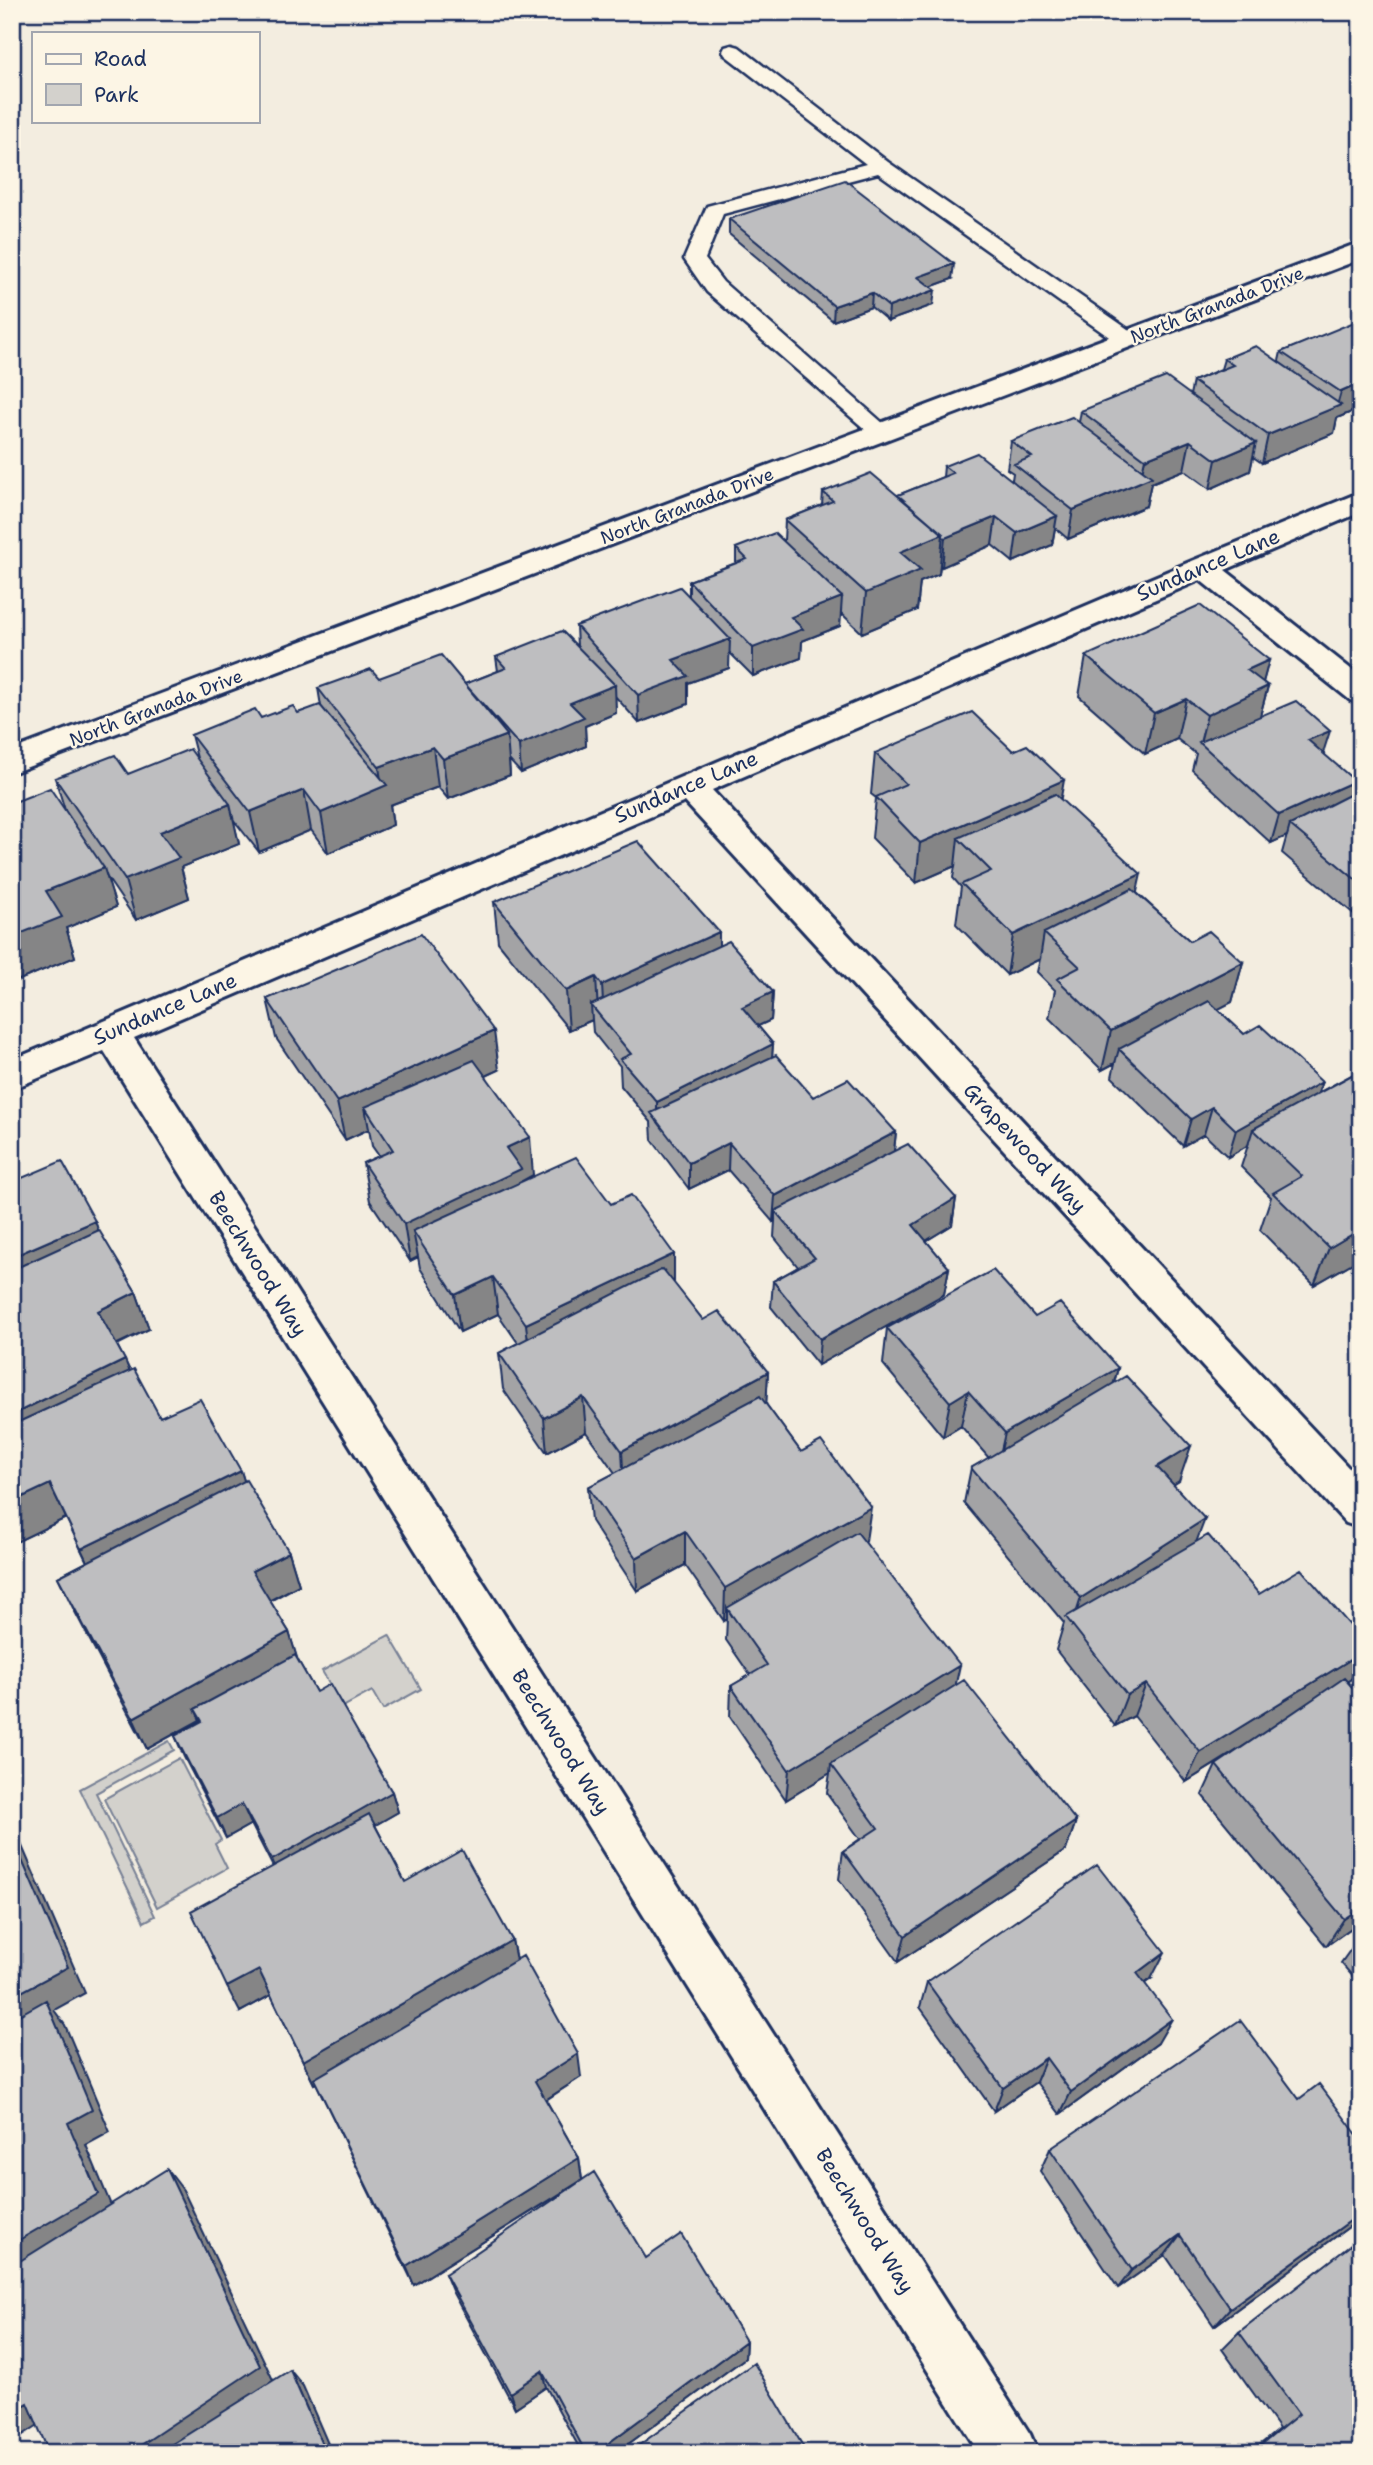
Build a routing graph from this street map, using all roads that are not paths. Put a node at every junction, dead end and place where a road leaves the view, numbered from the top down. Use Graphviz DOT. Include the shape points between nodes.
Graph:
graph roads {
  1 [pos="732,51"];
  2 [pos="881,166"];
  3 [pos="1361,250"];
  4 [pos="1127,339"];
  5 [pos="882,432"];
  6 [pos="1361,501"];
  7 [pos="1202,567"];
  8 [pos="1361,693"];
  9 [pos="12,762"];
  10 [pos="689,786"];
  11 [pos="111,1032"];
  12 [pos="12,1074"];
  13 [pos="1361,1510"];
  14 [pos="1011,2453"];
  1 -- 2 [label="lane"];
  2 -- 4 [label="lane"];
  2 -- 5 [label="lane" via="714,211 694,259 715,287"];
  3 -- 4 [label="street, North Granada Drive"];
  4 -- 5 [label="street, North Granada Drive"];
  5 -- 9 [label="street, North Granada Drive"];
  6 -- 7 [label="street, Sundance Lane"];
  7 -- 8 [label="street"];
  7 -- 10 [label="street, Sundance Lane"];
  10 -- 11 [label="street, Sundance Lane"];
  10 -- 13 [label="street, Grapewood Way"];
  11 -- 12 [label="street, Sundance Lane"];
  11 -- 14 [label="street, Beechwood Way"];
}
